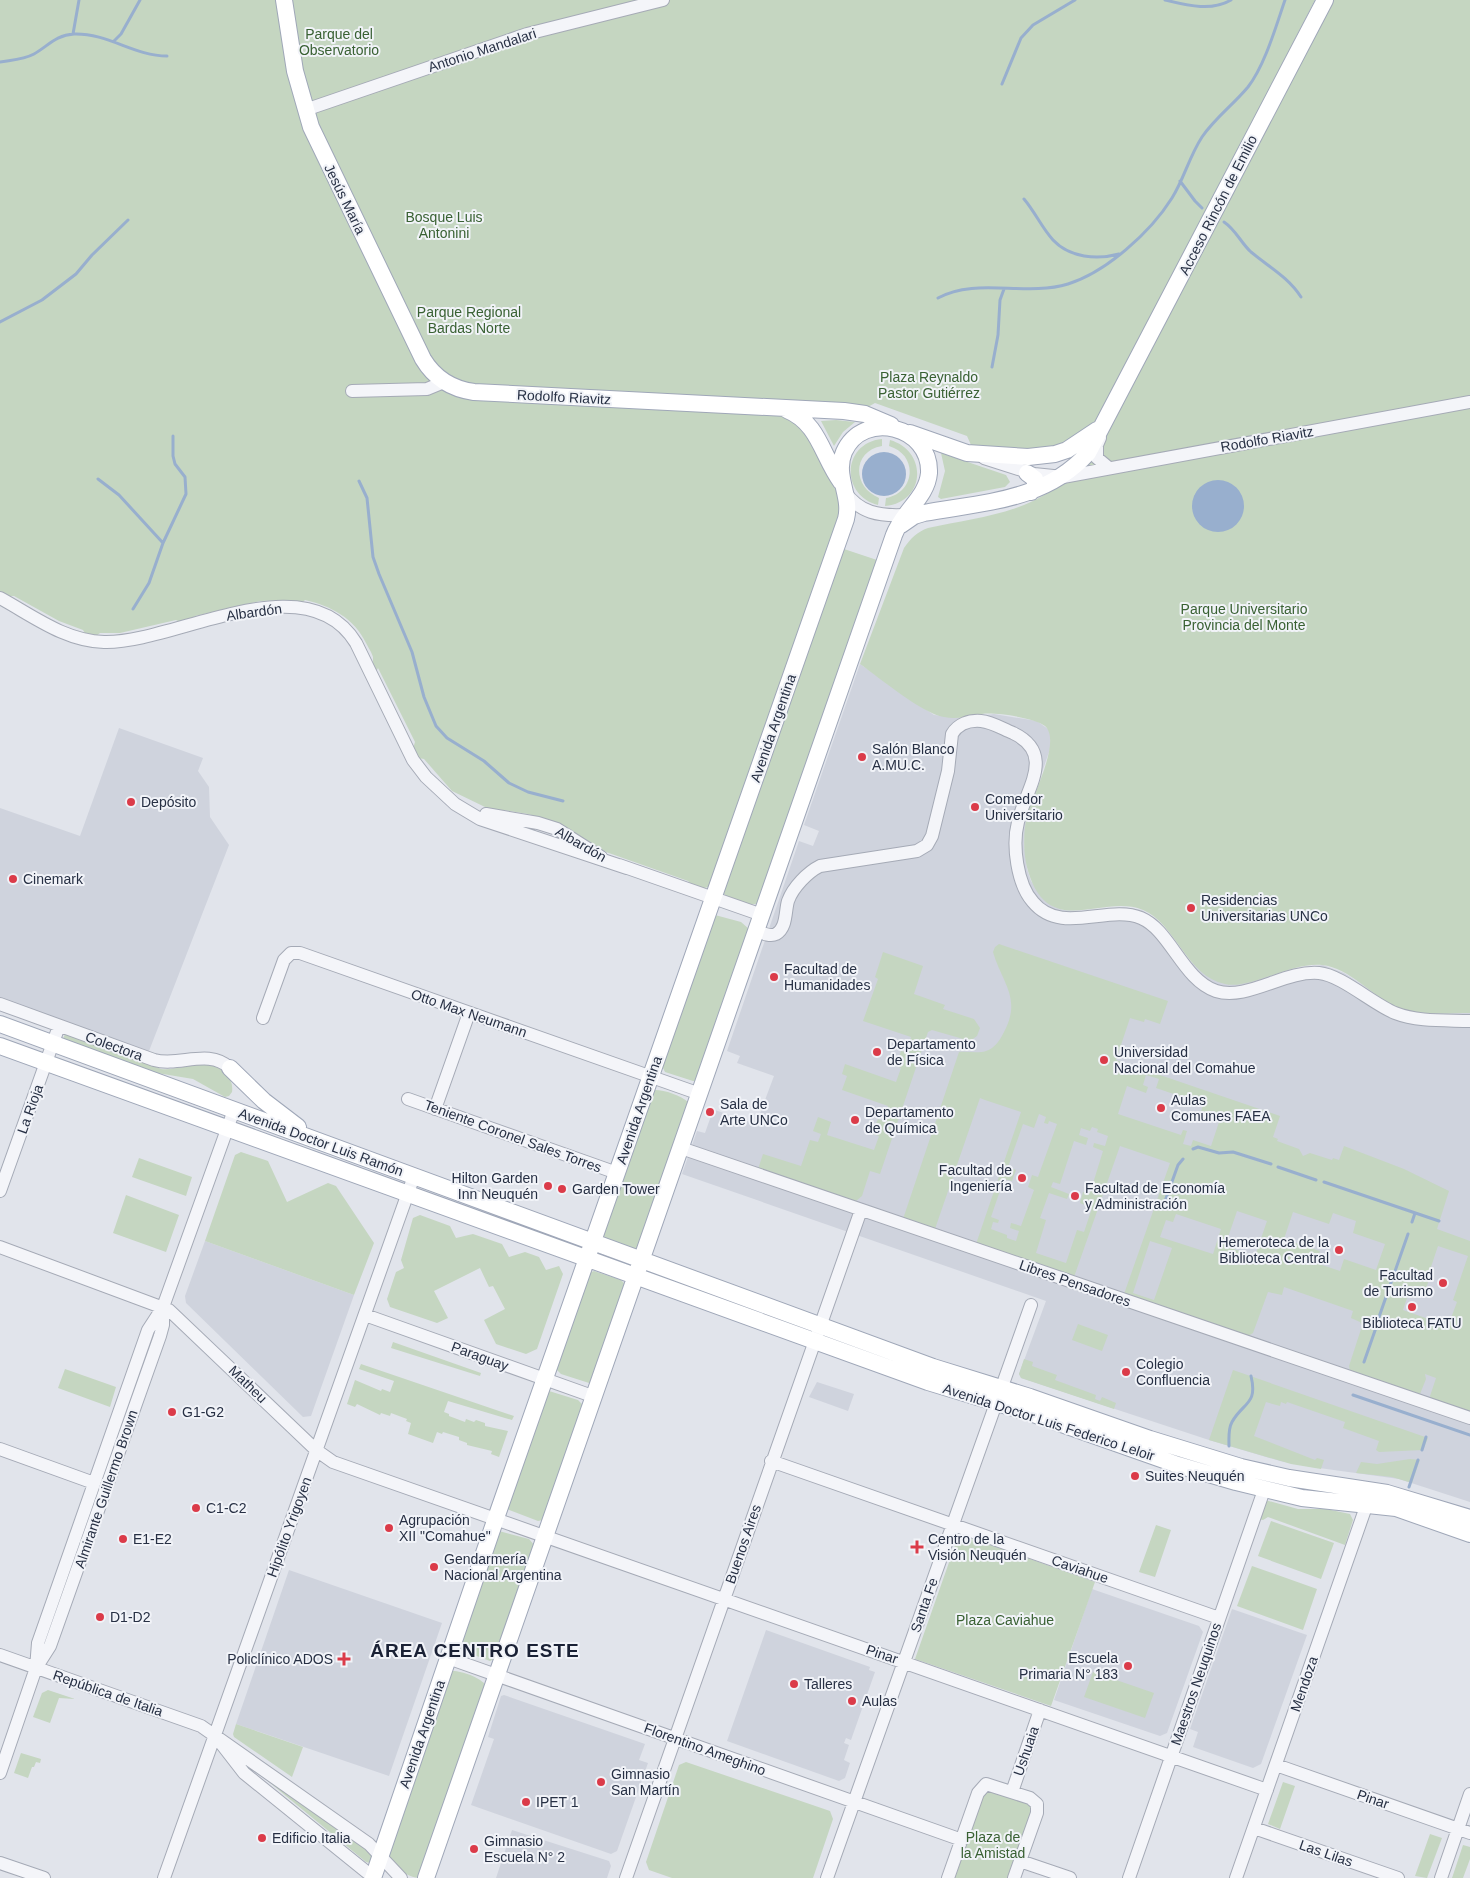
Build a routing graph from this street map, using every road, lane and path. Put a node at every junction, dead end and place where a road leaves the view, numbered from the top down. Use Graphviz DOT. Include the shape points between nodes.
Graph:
graph roads {
  1 [pos="284,0"];
  2 [pos="663,0"];
  3 [pos="1325,0"];
  4 [pos="305,110"];
  5 [pos="444,382"];
  6 [pos="352,391"];
  7 [pos="1470,402"];
  8 [pos="779,407"];
  9 [pos="1112,410"];
  10 [pos="900,429"];
  11 [pos="967,453"];
  12 [pos="1109,468"];
  13 [pos="1027,473"];
  14 [pos="1063,477"];
  15 [pos="843,487"];
  16 [pos="1031,492"];
  17 [pos="924,513"];
  18 [pos="903,515"];
  19 [pos="894,535"];
  20 [pos="0,598"];
  21 [pos="714,898"];
  22 [pos="762,915"];
  23 [pos="756,931"];
  24 [pos="0,1004"];
  25 [pos="469,1013"];
  26 [pos="263,1018"];
  27 [pos="1470,1022"];
  28 [pos="0,1024"];
  29 [pos="60,1026"];
  30 [pos="54,1043"];
  31 [pos="0,1046"];
  32 [pos="46,1063"];
  33 [pos="230,1068"];
  34 [pos="651,1077"];
  35 [pos="700,1094"];
  36 [pos="408,1099"];
  37 [pos="435,1109"];
  38 [pos="234,1110"];
  39 [pos="228,1129"];
  40 [pos="328,1144"];
  41 [pos="681,1148"];
  42 [pos="617,1173"];
  43 [pos="414,1176"];
  44 [pos="0,1191"];
  45 [pos="408,1194"];
  46 [pos="860,1210"];
  47 [pos="593,1242"];
  48 [pos="0,1247"];
  49 [pos="587,1260"];
  50 [pos="642,1260"];
  51 [pos="636,1278"];
  52 [pos="1030,1305"];
  53 [pos="162,1307"];
  54 [pos="365,1315"];
  55 [pos="819,1325"];
  56 [pos="813,1341"];
  57 [pos="544,1379"];
  58 [pos="997,1395"];
  59 [pos="594,1397"];
  60 [pos="1470,1418"];
  61 [pos="0,1449"];
  62 [pos="316,1450"];
  63 [pos="772,1461"];
  64 [pos="94,1483"];
  65 [pos="1264,1490"];
  66 [pos="1369,1497"];
  67 [pos="496,1518"];
  68 [pos="1470,1518"];
  69 [pos="952,1524"];
  70 [pos="1470,1534"];
  71 [pos="546,1536"];
  72 [pos="724,1598"];
  73 [pos="1219,1618"];
  74 [pos="0,1655"];
  75 [pos="448,1658"];
  76 [pos="904,1662"];
  77 [pos="36,1668"];
  78 [pos="497,1675"];
  79 [pos="1040,1710"];
  80 [pos="214,1734"];
  81 [pos="675,1739"];
  82 [pos="1171,1756"];
  83 [pos="1276,1765"];
  84 [pos="0,1773"];
  85 [pos="1267,1790"];
  86 [pos="1012,1792"];
  87 [pos="1470,1794"];
  88 [pos="854,1802"];
  89 [pos="1254,1828"];
  90 [pos="1464,1831"];
  91 [pos="962,1840"];
  92 [pos="378,1848"];
  93 [pos="1020,1861"];
  94 [pos="0,1863"];
  95 [pos="373,1877"];
  96 [pos="44,1878"];
  97 [pos="164,1878"];
  98 [pos="401,1878"];
  99 [pos="426,1878"];
  100 [pos="626,1878"];
  101 [pos="828,1878"];
  102 [pos="948,1878"];
  103 [pos="1014,1878"];
  104 [pos="1070,1878"];
  105 [pos="1129,1878"];
  106 [pos="1236,1878"];
  107 [pos="1398,1878"];
  108 [pos="1441,1878"];
  1 -- 4 [label="main road, Jesús María" via="295,71"];
  2 -- 4 [label="street, Antonio Mandalari" via="510,40"];
  3 -- 9 [label="main road, Acceso Rincón de Emilio"];
  4 -- 5 [label="main road, Jesús María" via="316,140 423,359"];
  5 -- 6 [label="street" via="427,389"];
  5 -- 8 [label="main road, Rodolfo Riavitz" via="474,392"];
  7 -- 12 [label="street, Rodolfo Riavitz"];
  8 -- 10 [label="main road, Rodolfo Riavitz" via="858,412"];
  8 -- 15 [label="main road, Rodolfo Riavitz" via="802,417 812,428"];
  9 -- 11 [label="main road, Acceso Rincón de Emilio" via="1088,438 1055,454 1004,456"];
  9 -- 12 [label="street" via="1096,452 1099,461"];
  9 -- 14 [label="main road, Acceso Rincón de Emilio" via="1088,453"];
  10 -- 11 [label="main road, Rodolfo Riavitz"];
  10 -- 15 [label="main road" via="872,428 851,442 841,460"];
  10 -- 18 [label="main road" via="922,447 929,471 922,494"];
  11 -- 13 [label="street, Rodolfo Riavitz"];
  12 -- 14 [label="street, Rodolfo Riavitz"];
  13 -- 14 [label="street, Rodolfo Riavitz"];
  13 -- 16 [label="main road" via="1035,479"];
  14 -- 16 [label="main road, Rodolfo Riavitz"];
  15 -- 18 [label="street" via="855,504 867,511"];
  15 -- 21 [label="main road, Avenida Argentina" via="848,507 846,519"];
  16 -- 17 [label="main road, Rodolfo Riavitz"];
  17 -- 18 [label="main road"];
  17 -- 19 [label="main road, Rodolfo Riavitz" via="909,519"];
  18 -- 19 [label="main road"];
  19 -- 22 [label="main road"];
  20 -- 21 [label="street, Albardón" via="59,631 98,641 125,640 267,608 296,608 328,617 353,638 413,760 426,777 465,811 480,819"];
  21 -- 22 [label="street, Albardón"];
  21 -- 34 [label="main road, Avenida Argentina"];
  22 -- 23 [label="main road"];
  23 -- 27 [label="street" via="770,935 779,931 794,890 820,866 911,853 927,845 948,770 952,734 962,724 980,721 1017,735 1034,754 1035,773 1018,822 1016,841 1024,888 1041,910 1064,918 1141,917 1154,926 1195,977 1216,991 1240,992 1294,975 1321,973 1398,1014 1419,1019"];
  23 -- 35 [label="main road"];
  24 -- 29 [label="street, Colectora"];
  25 -- 26 [label="street, Otto Max Neumann" via="300,953 288,956 281,966"];
  25 -- 34 [label="street, Otto Max Neumann"];
  25 -- 37 [label="street"];
  28 -- 30 [label="main road, Avenida Doctor Luis Ramón"];
  29 -- 30 [label="street, La Rioja"];
  29 -- 33 [label="street, Colectora" via="154,1060 172,1063 207,1058 218,1060"];
  30 -- 32 [label="street, La Rioja"];
  30 -- 38 [label="main road, Avenida Doctor Luis Ramón"];
  31 -- 32 [label="main road, Avenida Doctor Luis Ramón"];
  32 -- 39 [label="main road, Avenida Doctor Luis Ramón"];
  32 -- 44 [label="street, La Rioja"];
  33 -- 38 [label="main road" via="237,1085"];
  33 -- 40 [label="main road" via="280,1115"];
  34 -- 35 [label="street, Otto Max Neumann"];
  34 -- 42 [label="main road, Avenida Argentina"];
  35 -- 41 [label="main road"];
  36 -- 37 [label="street, Teniente Coronel Sales Torres"];
  37 -- 42 [label="street, Teniente Coronel Sales Torres"];
  38 -- 39 [label="street, Almirante Guillermo Brown"];
  38 -- 40 [label="main road, Avenida Doctor Luis Ramón"];
  39 -- 45 [label="main road, Avenida Doctor Luis Ramón"];
  39 -- 53 [label="street, Almirante Guillermo Brown"];
  40 -- 43 [label="main road, Avenida Doctor Luis Ramón"];
  41 -- 46 [label="street, Libres Pensadores"];
  41 -- 50 [label="main road"];
  42 -- 47 [label="main road, Avenida Argentina"];
  43 -- 45 [label="street, Hipólito Yrigoyen"];
  43 -- 47 [label="main road, Avenida Doctor Luis Ramón"];
  45 -- 49 [label="main road, Avenida Doctor Luis Ramón"];
  45 -- 54 [label="street, Hipólito Yrigoyen"];
  46 -- 55 [label="street, Buenos Aires"];
  46 -- 60 [label="street, Libres Pensadores"];
  47 -- 49 [label="main road, Avenida Argentina"];
  47 -- 50 [label="main road, Avenida Doctor Luis Ramón"];
  48 -- 53 [label="street, Matheu"];
  49 -- 51 [label="main road, Avenida Doctor Luis Ramón"];
  49 -- 57 [label="main road, Avenida Argentina"];
  50 -- 51 [label="main road"];
  50 -- 55 [label="main road, Avenida Doctor Luis Federico Leloir"];
  51 -- 56 [label="main road, Avenida Doctor Luis Federico Leloir"];
  51 -- 59 [label="main road"];
  52 -- 58 [label="street, Santa Fe"];
  53 -- 62 [label="street, Matheu" via="177,1315"];
  53 -- 64 [label="street, Almirante Guillermo Brown" via="148,1330"];
  53 -- 77 [label="street, Almirante Guillermo Brown" via="160,1336 50,1646"];
  54 -- 57 [label="street, Paraguay"];
  54 -- 62 [label="street, Hipólito Yrigoyen"];
  55 -- 56 [label="street, Buenos Aires"];
  55 -- 58 [label="main road, Avenida Doctor Luis Federico Leloir" via="933,1367"];
  56 -- 58 [label="main road, Avenida Doctor Luis Federico Leloir" via="928,1382"];
  56 -- 63 [label="street, Buenos Aires"];
  57 -- 59 [label="street, Paraguay"];
  57 -- 67 [label="main road, Avenida Argentina"];
  58 -- 65 [label="main road, Avenida Doctor Luis Federico Leloir" via="1178,1464"];
  58 -- 66 [label="main road, Avenida Doctor Luis Federico Leloir" via="1241,1468"];
  58 -- 69 [label="street, Santa Fe"];
  59 -- 71 [label="main road"];
  61 -- 64 [label="street"];
  62 -- 67 [label="street, Matheu" via="341,1465"];
  62 -- 80 [label="street, Hipólito Yrigoyen"];
  63 -- 69 [label="street, Caviahue"];
  63 -- 72 [label="street, Buenos Aires"];
  64 -- 77 [label="street, Almirante Guillermo Brown" via="38,1642"];
  65 -- 66 [label="main road, Avenida Doctor Luis Federico Leloir" via="1302,1498"];
  65 -- 73 [label="street, Maestros Neuquinos"];
  66 -- 68 [label="main road, Avenida Doctor Luis Federico Leloir" via="1398,1496"];
  66 -- 70 [label="main road, Avenida Doctor Luis Federico Leloir"];
  66 -- 83 [label="street, Mendoza"];
  67 -- 71 [label="street, Pinar"];
  67 -- 75 [label="main road, Avenida Argentina"];
  69 -- 73 [label="street, Caviahue"];
  69 -- 76 [label="street, Santa Fe"];
  71 -- 72 [label="street, Pinar"];
  71 -- 78 [label="main road"];
  72 -- 76 [label="street, Pinar"];
  72 -- 81 [label="street, Buenos Aires"];
  73 -- 82 [label="street, Maestros Neuquinos"];
  74 -- 77 [label="street, República de Italia"];
  75 -- 78 [label="street, Florentino Ameghino"];
  75 -- 92 [label="main road, Avenida Argentina"];
  76 -- 79 [label="street, Pinar"];
  76 -- 88 [label="street, Santa Fe"];
  77 -- 80 [label="street, República de Italia" via="186,1720"];
  77 -- 84 [label="street, Almirante Guillermo Brown"];
  78 -- 81 [label="street, Florentino Ameghino"];
  78 -- 99 [label="main road"];
  79 -- 82 [label="street, Pinar"];
  79 -- 86 [label="street, Ushuaia"];
  80 -- 92 [label="street, República de Italia"];
  80 -- 95 [label="street, República de Italia" via="244,1773"];
  80 -- 97 [label="street, Hipólito Yrigoyen"];
  81 -- 88 [label="street, Florentino Ameghino"];
  81 -- 100 [label="street, Buenos Aires"];
  82 -- 85 [label="street, Pinar"];
  82 -- 105 [label="street, Maestros Neuquinos"];
  83 -- 85 [label="street, Mendoza"];
  83 -- 90 [label="street, Pinar"];
  85 -- 89 [label="street, Mendoza"];
  86 -- 91 [label="street, Ushuaia" via="990,1785 981,1788"];
  86 -- 93 [label="street, Ushuaia" via="1033,1800 1038,1807"];
  87 -- 90 [label="street"];
  88 -- 91 [label="street, Florentino Ameghino"];
  88 -- 101 [label="street, Santa Fe"];
  89 -- 106 [label="street, Mendoza"];
  89 -- 107 [label="street, Las Lilas"];
  90 -- 108 [label="street"];
  91 -- 102 [label="street, Ushuaia"];
  92 -- 95 [label="main road, Avenida Argentina"];
  92 -- 98 [label="street, República de Italia"];
  93 -- 103 [label="street, Ushuaia"];
  93 -- 104 [label="street"];
  94 -- 96 [label="street"];
}
